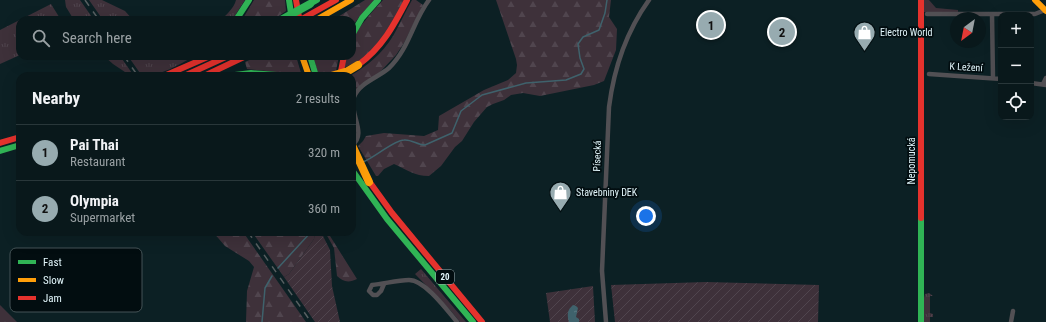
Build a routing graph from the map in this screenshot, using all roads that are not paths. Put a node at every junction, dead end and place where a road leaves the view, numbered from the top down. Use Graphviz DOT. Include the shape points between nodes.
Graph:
graph roads {
  1 [pos="249,0"];
  2 [pos="289,0"];
  3 [pos="296,0"];
  4 [pos="336,0"];
  5 [pos="351,0"];
  6 [pos="378,0"];
  7 [pos="407,0"];
  8 [pos="429,0"];
  9 [pos="649,0"];
  10 [pos="921,0"];
  11 [pos="1035,0"];
  12 [pos="314,2"];
  13 [pos="1046,10"];
  14 [pos="927,14"];
  15 [pos="992,14"];
  16 [pos="239,16"];
  17 [pos="288,16"];
  18 [pos="291,16"];
  19 [pos="298,16"];
  20 [pos="315,16"];
  21 [pos="316,16"];
  22 [pos="356,28"];
  23 [pos="191,60"];
  24 [pos="201,60"];
  25 [pos="219,60"];
  26 [pos="238,60"];
  27 [pos="303,60"];
  28 [pos="311,60"];
  29 [pos="343,60"];
  30 [pos="170,72"];
  31 [pos="172,72"];
  32 [pos="193,72"];
  33 [pos="212,72"];
  34 [pos="308,72"];
  35 [pos="315,72"];
  36 [pos="341,72"];
  37 [pos="344,72"];
  38 [pos="930,74"];
  39 [pos="993,78"];
  40 [pos="1046,78"];
  41 [pos="998,79"];
  42 [pos="1034,82"];
  43 [pos="1045,84"];
  44 [pos="356,93"];
  45 [pos="356,120"];
  46 [pos="16,138"];
  47 [pos="356,142"];
  48 [pos="0,143"];
  49 [pos="16,146"];
  50 [pos="0,151"];
  51 [pos="16,151"];
  52 [pos="0,155"];
  53 [pos="356,156"];
  54 [pos="356,162"];
  55 [pos="356,172"];
  56 [pos="366,183"];
  57 [pos="384,284"];
  58 [pos="1013,311"];
  59 [pos="457,322"];
  60 [pos="473,322"];
  61 [pos="482,322"];
  62 [pos="606,322"];
  63 [pos="921,322"];
  64 [pos="1011,322"];
  1 -- 16 [label="main road"];
  2 -- 18 [label="main road"];
  3 -- 19 [label="main road"];
  4 -- 20 [label="main road"];
  5 -- 21 [label="main road"];
  6 -- 22 [label="main road"];
  7 -- 37 [label="main road, bridge" via="384,43 370,57"];
  8 -- 44 [label="street" via="406,46 389,68"];
  9 -- 62 [label="street, Písecká" via="630,32 619,58 608,107 602,270"];
  10 -- 63 [label="main road, Nepomucká"];
  11 -- 13 [label="main road"];
  12 -- 17 [label="main road, bridge"];
  13 -- 15 [label="street" via="1035,14"];
  14 -- 15 [label="street"];
  15 -- 39 [label="street"];
  23 -- 30 [label="main road"];
  24 -- 31 [label="main road"];
  25 -- 32 [label="main road"];
  26 -- 33 [label="main road"];
  27 -- 34 [label="main road"];
  28 -- 35 [label="main road"];
  29 -- 36 [label="main road"];
  38 -- 39 [label="street, K Ležení"];
  39 -- 41 [label="street, K Ležení"];
  40 -- 43 [label="street"];
  42 -- 43 [label="street"];
  45 -- 47 [label="street"];
  46 -- 48 [label="main road"];
  49 -- 50 [label="main road"];
  51 -- 52 [label="main road"];
  53 -- 56 [label="main road, 20, bridge"];
  54 -- 56 [label="main road, bridge"];
  55 -- 56 [label="main road, 20"];
  56 -- 60 [label="main road, 20" via="397,231"];
  56 -- 61 [label="main road, 20"];
  57 -- 59 [label="street" via="415,280"];
  58 -- 64 [label="street"];
}
